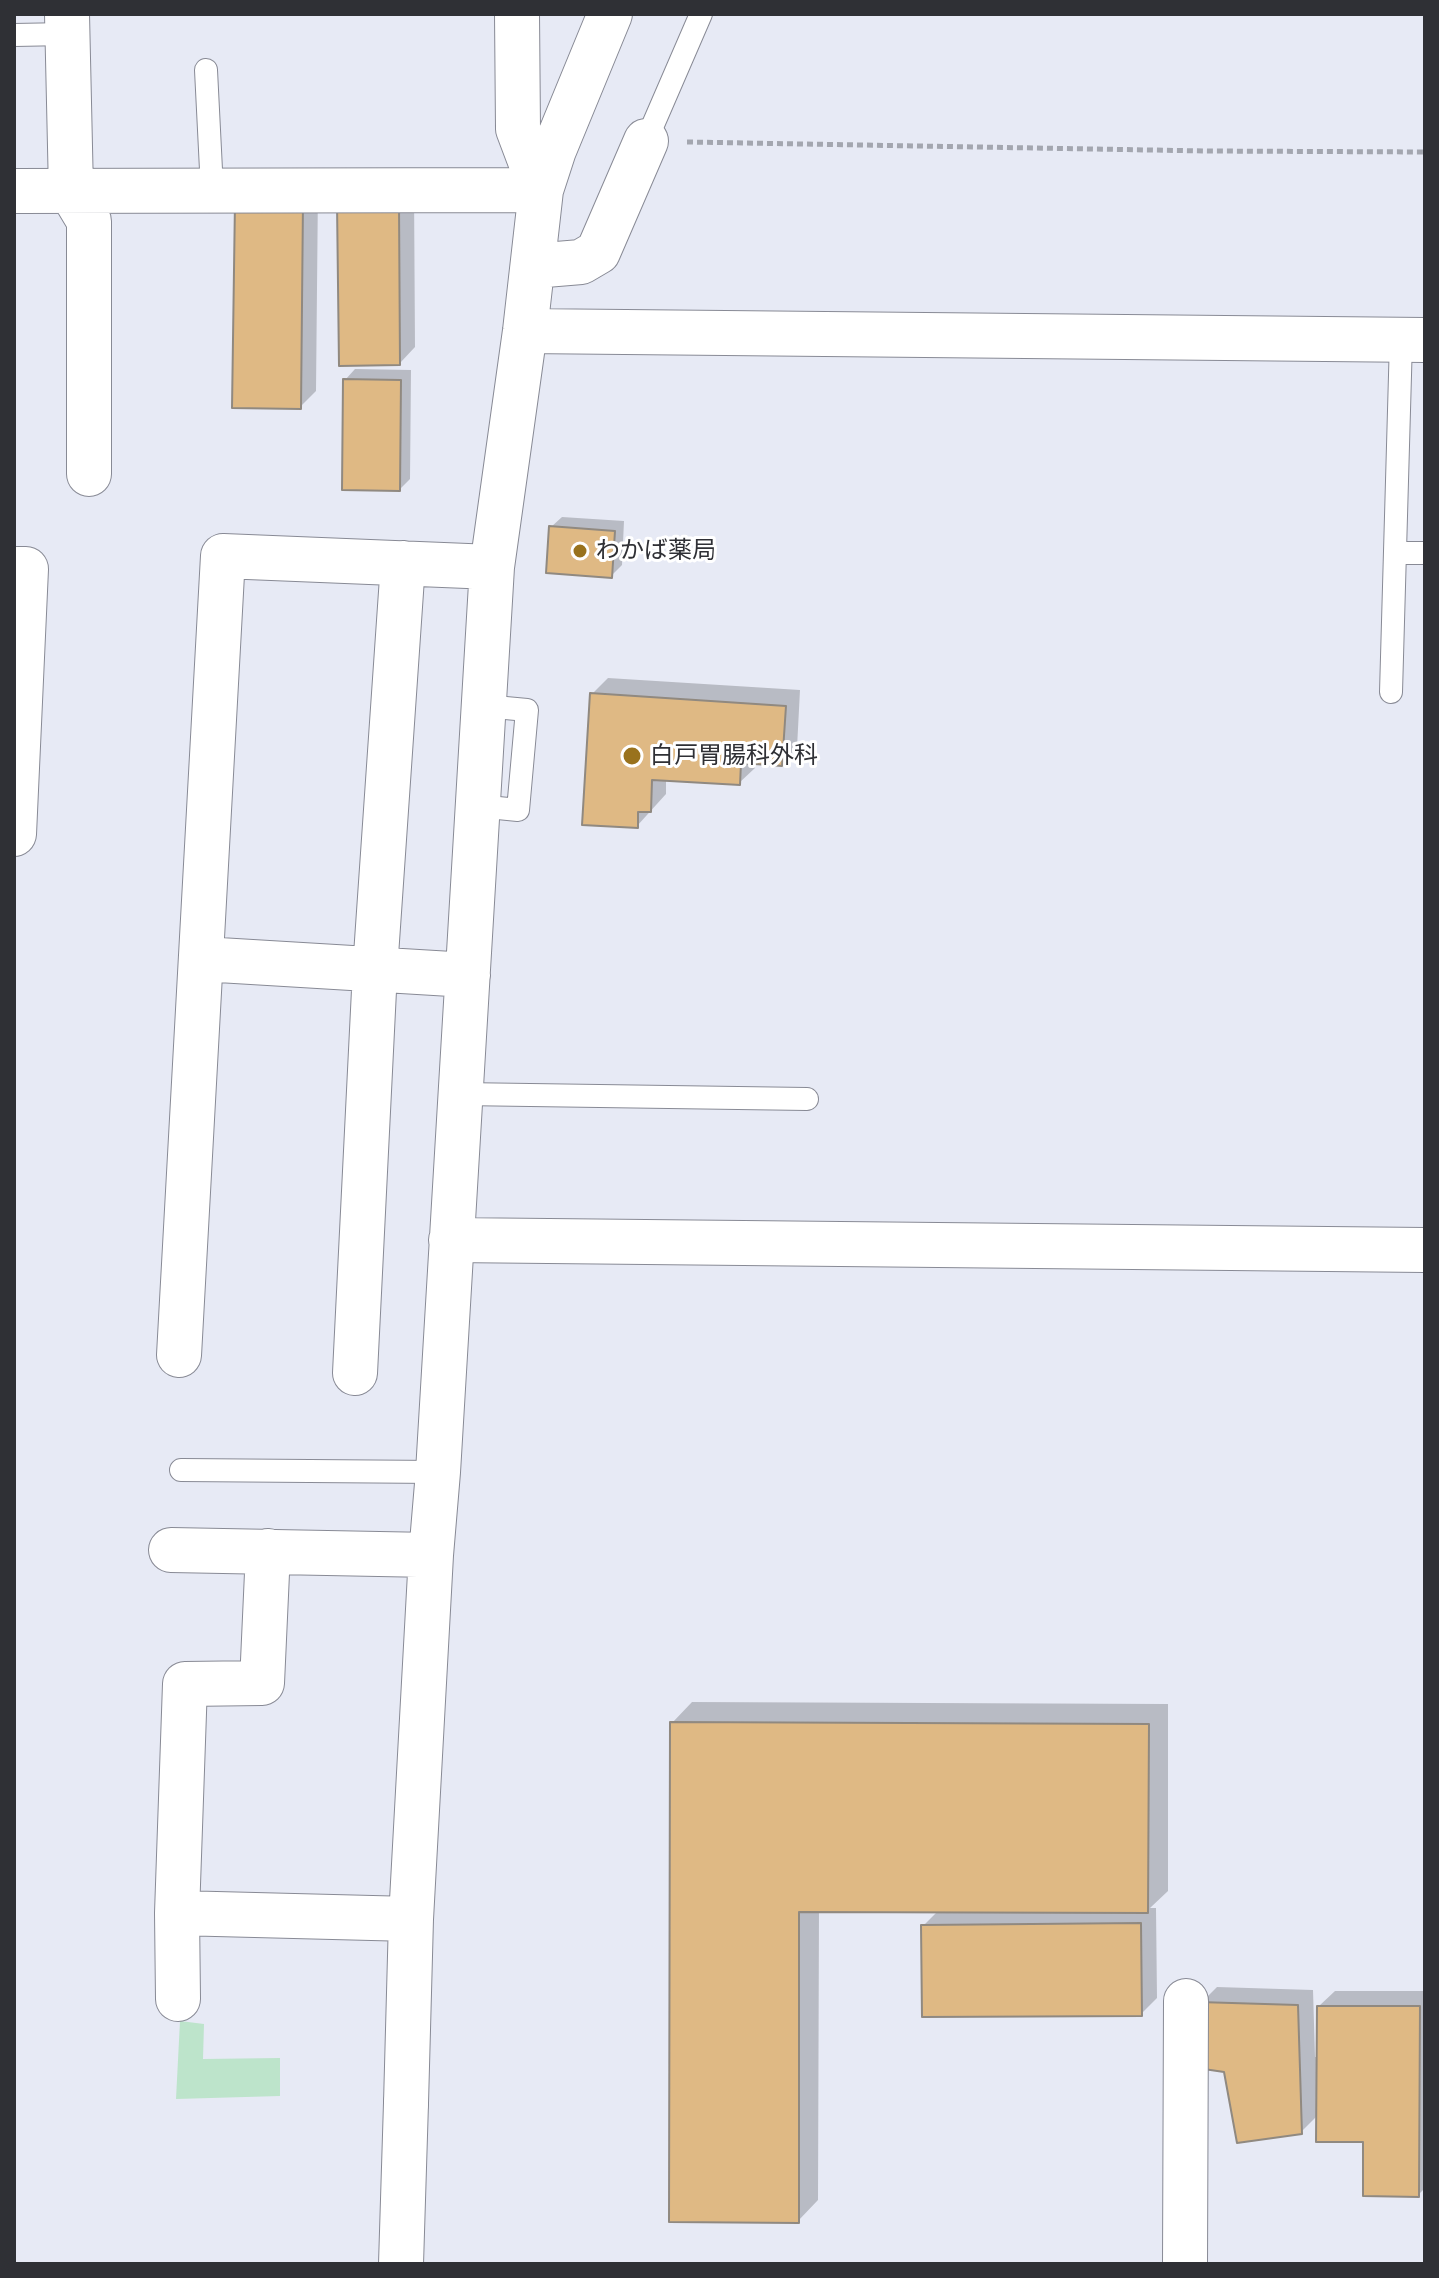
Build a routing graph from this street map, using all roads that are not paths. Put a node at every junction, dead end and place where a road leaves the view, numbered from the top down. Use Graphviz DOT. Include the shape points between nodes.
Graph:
graph roads {
  1 [pos="517,14"];
  2 [pos="610,14"];
  3 [pos="701,14"];
  4 [pos="67,24"];
  5 [pos="14,35"];
  6 [pos="206,70"];
  7 [pos="646,141"];
  8 [pos="212,190"];
  9 [pos="541,190"];
  10 [pos="14,191"];
  11 [pos="71,191"];
  12 [pos="533,266"];
  13 [pos="525,331"];
  14 [pos="1413,340"];
  15 [pos="89,474"];
  16 [pos="1395,553"];
  17 [pos="1425,553"];
  18 [pos="403,563"];
  19 [pos="492,567"];
  20 [pos="14,569"];
  21 [pos="1391,692"];
  22 [pos="14,834"];
  23 [pos="202,959"];
  24 [pos="375,970"];
  25 [pos="468,975"];
  26 [pos="461,1094"];
  27 [pos="807,1099"];
  28 [pos="451,1240"];
  29 [pos="1425,1250"];
  30 [pos="179,1355"];
  31 [pos="355,1373"];
  32 [pos="181,1470"];
  33 [pos="438,1472"];
  34 [pos="171,1550"];
  35 [pos="268,1551"];
  36 [pos="431,1555"];
  37 [pos="177,1913"];
  38 [pos="411,1919"];
  39 [pos="178,1999"];
  40 [pos="1186,2001"];
  41 [pos="401,2264"];
  42 [pos="1185,2264"];
  1 -- 9 [label="street" via="518,129"];
  2 -- 9 [label="street"];
  3 -- 7 [label="lane"];
  4 -- 5 [label="lane"];
  4 -- 11 [label="street"];
  6 -- 8 [label="lane"];
  7 -- 12 [label="street" via="598,252 581,262"];
  8 -- 9 [label="street"];
  8 -- 11 [label="street"];
  9 -- 12 [label="street"];
  10 -- 11 [label="street"];
  11 -- 15 [label="street" via="89,221"];
  12 -- 13 [label="street"];
  13 -- 14 [label="street"];
  13 -- 19 [label="street"];
  14 -- 16 [label="lane"];
  16 -- 17 [label="lane"];
  16 -- 21 [label="lane"];
  18 -- 19 [label="street"];
  18 -- 23 [label="street" via="223,556"];
  18 -- 24 [label="street"];
  19 -- 25 [label="street"];
  20 -- 22 [label="street" via="26,569"];
  23 -- 24 [label="street"];
  23 -- 30 [label="street"];
  24 -- 25 [label="street"];
  24 -- 31 [label="street"];
  25 -- 26 [label="street"];
  26 -- 27 [label="lane"];
  26 -- 28 [label="street"];
  28 -- 29 [label="street"];
  28 -- 33 [label="street"];
  32 -- 33 [label="lane"];
  33 -- 36 [label="street"];
  34 -- 35 [label="street"];
  35 -- 36 [label="street"];
  35 -- 37 [label="street" via="262,1683 185,1684"];
  36 -- 38 [label="street"];
  37 -- 38 [label="street"];
  37 -- 39 [label="street"];
  38 -- 41 [label="street"];
  40 -- 42 [label="street"];
}
